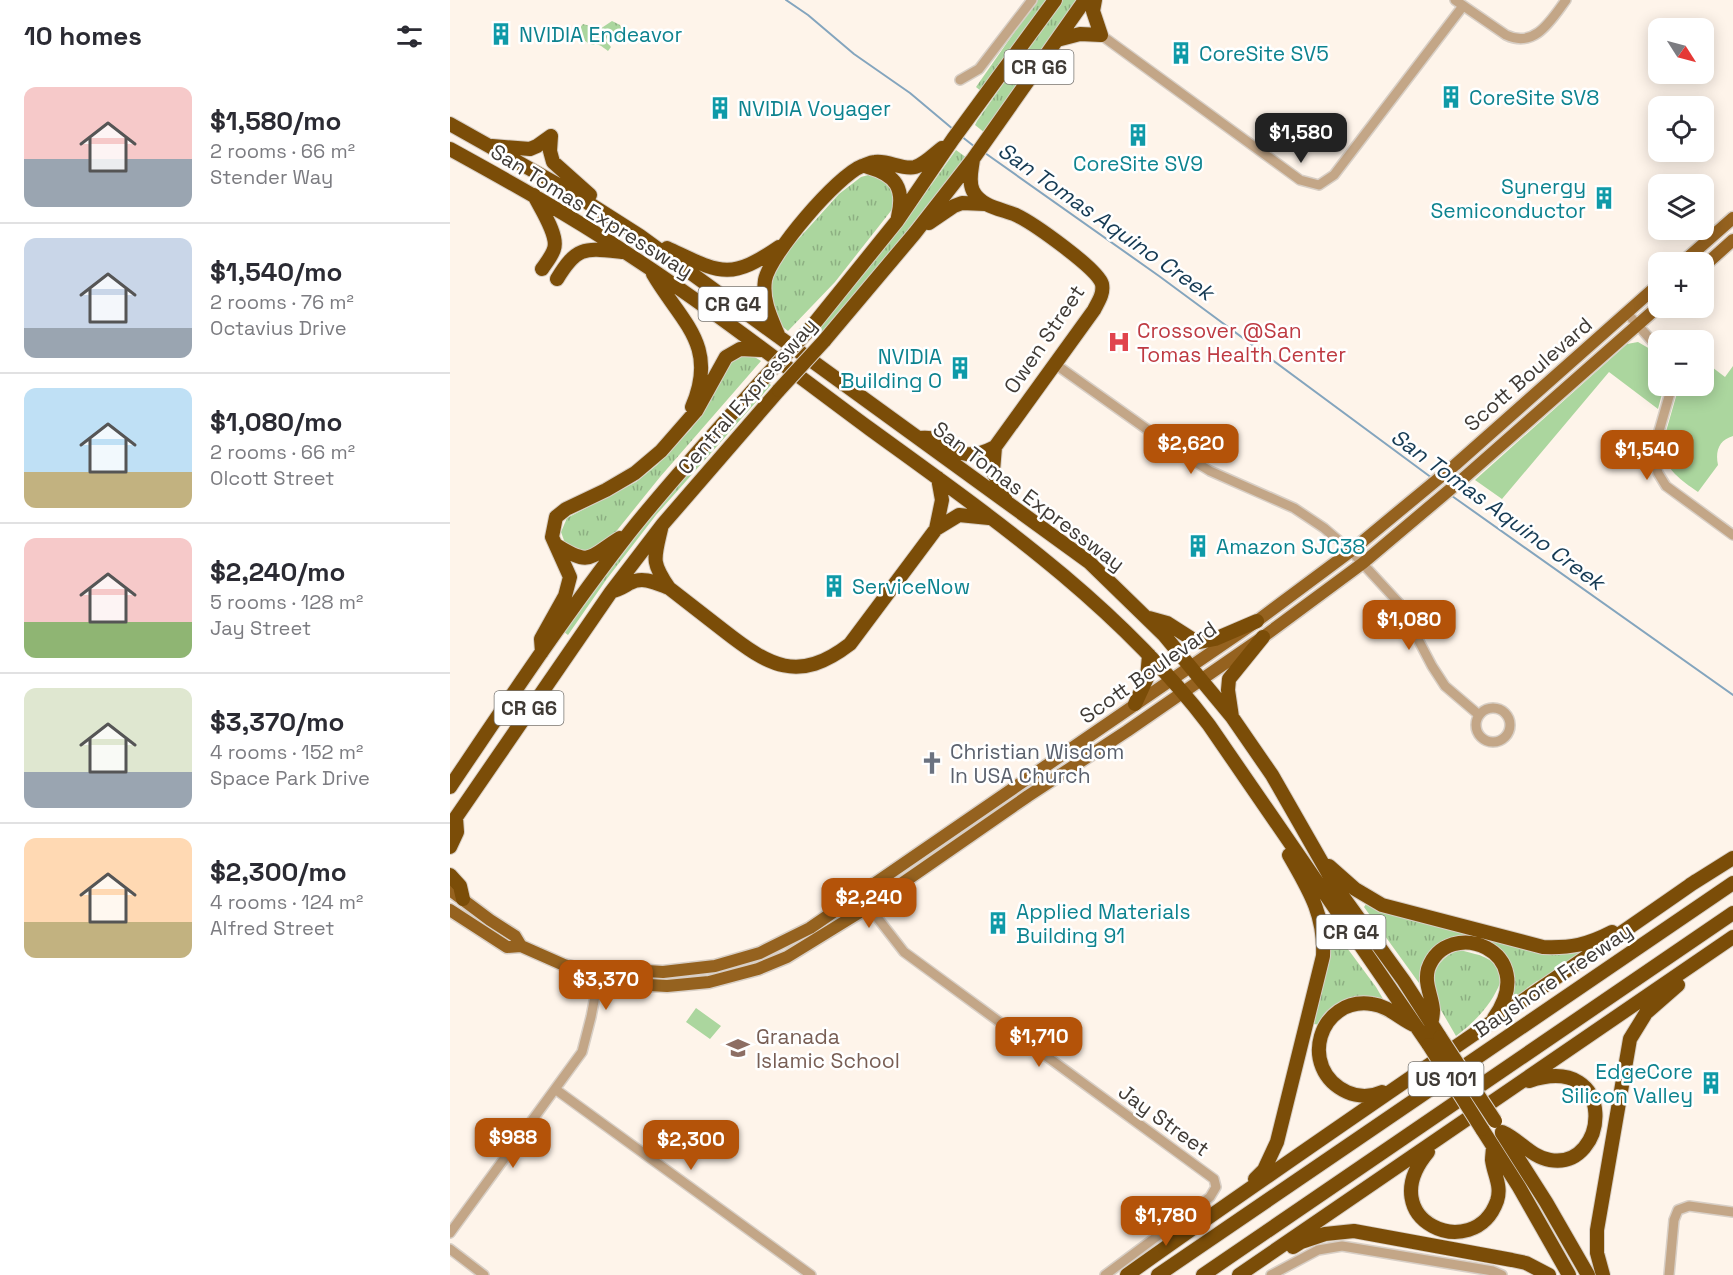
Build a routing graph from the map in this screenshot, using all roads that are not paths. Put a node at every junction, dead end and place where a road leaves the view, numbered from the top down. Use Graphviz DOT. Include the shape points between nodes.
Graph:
graph roads {
  1 [pos="1032,0"];
  2 [pos="1055,0"];
  3 [pos="1085,0"];
  4 [pos="1095,0"];
  5 [pos="1566,0"];
  6 [pos="1459,3"];
  7 [pos="1101,35"];
  8 [pos="1057,40"];
  9 [pos="960,80"];
  10 [pos="450,124"];
  11 [pos="953,139"];
  12 [pos="487,145"];
  13 [pos="450,149"];
  14 [pos="973,159"];
  15 [pos="863,165"];
  16 [pos="534,195"];
  17 [pos="985,204"];
  18 [pos="1733,218"];
  19 [pos="897,221"];
  20 [pos="915,233"];
  21 [pos="640,236"];
  22 [pos="1733,240"];
  23 [pos="785,243"];
  24 [pos="1694,252"];
  25 [pos="627,253"];
  26 [pos="1714,257"];
  27 [pos="649,268"];
  28 [pos="542,269"];
  29 [pos="557,279"];
  30 [pos="1648,294"];
  31 [pos="1627,313"];
  32 [pos="1648,316"];
  33 [pos="1639,325"];
  34 [pos="1648,336"];
  35 [pos="780,339"];
  36 [pos="763,351"];
  37 [pos="1055,364"];
  38 [pos="1669,396"];
  39 [pos="682,429"];
  40 [pos="919,438"];
  41 [pos="995,447"];
  42 [pos="938,478"];
  43 [pos="1006,501"];
  44 [pos="990,519"];
  45 [pos="663,524"];
  46 [pos="936,529"];
  47 [pos="629,533"];
  48 [pos="1733,535"];
  49 [pos="555,544"];
  50 [pos="1352,551"];
  51 [pos="1363,563"];
  52 [pos="669,588"];
  53 [pos="611,592"];
  54 [pos="1148,618"];
  55 [pos="1257,621"];
  56 [pos="1263,637"];
  57 [pos="542,652"];
  58 [pos="1149,655"];
  59 [pos="1191,666"];
  60 [pos="1202,679"];
  61 [pos="1171,680"];
  62 [pos="1183,692"];
  63 [pos="1136,704"];
  64 [pos="1479,715"];
  65 [pos="1232,717"];
  66 [pos="450,787"];
  67 [pos="453,822"];
  68 [pos="1286,836"];
  69 [pos="450,847"];
  70 [pos="1318,857"];
  71 [pos="1733,858"];
  72 [pos="450,875"];
  73 [pos="1696,881"];
  74 [pos="1733,883"];
  75 [pos="450,890"];
  76 [pos="463,899"];
  77 [pos="853,899"];
  78 [pos="865,909"];
  79 [pos="450,910"];
  80 [pos="1733,913"];
  81 [pos="468,922"];
  82 [pos="450,925"];
  83 [pos="1733,937"];
  84 [pos="1733,944"];
  85 [pos="521,946"];
  86 [pos="599,975"];
  87 [pos="1431,1024"];
  88 [pos="1488,1026"];
  89 [pos="1417,1027"];
  90 [pos="1434,1041"];
  91 [pos="1457,1077"];
  92 [pos="1519,1084"];
  93 [pos="1398,1086"];
  94 [pos="555,1089"];
  95 [pos="1498,1127"];
  96 [pos="1445,1136"];
  97 [pos="1493,1146"];
  98 [pos="1229,1203"];
  99 [pos="1733,1212"];
  100 [pos="450,1233"];
  101 [pos="450,1249"];
  102 [pos="484,1275"];
  103 [pos="811,1275"];
  104 [pos="1105,1275"];
  105 [pos="1127,1275"];
  106 [pos="1158,1275"];
  107 [pos="1203,1275"];
  108 [pos="1239,1275"];
  109 [pos="1248,1275"];
  110 [pos="1271,1275"];
  111 [pos="1502,1275"];
  112 [pos="1549,1275"];
  113 [pos="1569,1275"];
  114 [pos="1588,1275"];
  115 [pos="1603,1275"];
  116 [pos="1669,1275"];
  1 -- 9 [label="street" via="979,69"];
  2 -- 11 [label="highway, Central Expressway / CR G6"];
  3 -- 8 [label="highway, Central Expressway / CR G6"];
  4 -- 7 [label="highway" via="1093,11"];
  5 -- 6 [label="street" via="1540,32 1524,39 1506,35"];
  6 -- 7 [label="street" via="1334,175 1319,185 1300,180"];
  7 -- 8 [label="highway" via="1080,34"];
  8 -- 14 [label="highway, Central Expressway / CR G6"];
  10 -- 12 [label="highway, San Tomas Expressway / CR G4"];
  11 -- 15 [label="highway" via="915,167 876,161"];
  11 -- 19 [label="highway, Central Expressway / CR G6"];
  12 -- 21 [label="highway, San Tomas Expressway / CR G4"];
  12 -- 21 [label="highway" via="530,149 551,136 550,157 556,167"];
  13 -- 16 [label="highway, San Tomas Expressway / CR G4"];
  14 -- 17 [label="highway" via="971,186"];
  14 -- 20 [label="highway, Central Expressway / CR G6"];
  15 -- 19 [label="highway" via="883,171 896,183 901,206"];
  15 -- 23 [label="highway" via="840,181"];
  16 -- 25 [label="highway, San Tomas Expressway / CR G4"];
  16 -- 28 [label="highway" via="556,242"];
  17 -- 20 [label="highway" via="954,206"];
  17 -- 37 [label="highway, Owen Street" via="1031,224 1087,266 1102,284 1100,300"];
  18 -- 24 [label="main road"];
  19 -- 47 [label="highway, Central Expressway / CR G6, bridge" via="808,330"];
  20 -- 45 [label="highway, Central Expressway / CR G6, bridge"];
  21 -- 23 [label="highway" via="718,270 744,268"];
  21 -- 35 [label="highway, San Tomas Expressway / CR G4"];
  22 -- 26 [label="main road"];
  23 -- 35 [label="highway" via="772,262 765,288 767,307"];
  25 -- 27 [label="highway, San Tomas Expressway / CR G4"];
  25 -- 29 [label="highway" via="583,251 567,262"];
  27 -- 36 [label="highway, San Tomas Expressway / CR G4"];
  27 -- 39 [label="highway" via="694,334 700,352 699,387"];
  30 -- 31 [label="main road, Scott Boulevard"];
  31 -- 33 [label="street"];
  31 -- 50 [label="main road, Scott Boulevard"];
  32 -- 33 [label="main road, Scott Boulevard"];
  33 -- 34 [label="street"];
  33 -- 51 [label="main road, Scott Boulevard"];
  35 -- 40 [label="highway, San Tomas Expressway / CR G4"];
  36 -- 39 [label="highway" via="740,349 726,357"];
  36 -- 42 [label="highway, San Tomas Expressway / CR G4"];
  37 -- 41 [label="highway, Owen Street"];
  37 -- 50 [label="street" via="1210,471 1294,508"];
  38 -- 48 [label="street" via="1655,445 1658,473 1666,486"];
  39 -- 49 [label="highway" via="635,473 556,517 552,531"];
  40 -- 41 [label="highway" via="932,436 959,452 975,455"];
  40 -- 43 [label="highway, San Tomas Expressway / CR G4"];
  41 -- 43 [label="highway" via="993,471"];
  42 -- 44 [label="highway, San Tomas Expressway / CR G4"];
  42 -- 46 [label="highway" via="942,509"];
  43 -- 54 [label="highway, San Tomas Expressway / CR G4" via="1089,562"];
  44 -- 46 [label="highway" via="959,515"];
  44 -- 58 [label="highway, San Tomas Expressway / CR G4" via="1064,574"];
  45 -- 52 [label="highway" via="654,559"];
  45 -- 53 [label="highway, Central Expressway / CR G6"];
  46 -- 52 [label="highway" via="850,644 822,662 780,666 754,654"];
  47 -- 49 [label="highway" via="589,558 576,557"];
  47 -- 57 [label="highway, Central Expressway / CR G6"];
  49 -- 57 [label="highway" via="570,577 565,596 541,639"];
  50 -- 51 [label="street"];
  50 -- 55 [label="main road, Scott Boulevard"];
  51 -- 56 [label="main road, Scott Boulevard"];
  51 -- 64 [label="street" via="1399,603 1445,686"];
  52 -- 53 [label="highway" via="639,580"];
  53 -- 67 [label="highway, Central Expressway / CR G6"];
  54 -- 55 [label="highway" via="1167,623 1200,642"];
  54 -- 59 [label="highway, San Tomas Expressway / CR G4"];
  55 -- 59 [label="main road, Scott Boulevard"];
  56 -- 60 [label="main road, Scott Boulevard"];
  56 -- 65 [label="highway" via="1229,680"];
  57 -- 66 [label="highway, Central Expressway / CR G6"];
  58 -- 61 [label="highway, San Tomas Expressway / CR G4"];
  58 -- 63 [label="highway" via="1147,678"];
  59 -- 60 [label="highway, San Tomas Expressway / CR G4"];
  59 -- 61 [label="main road, Scott Boulevard"];
  60 -- 62 [label="main road, Scott Boulevard"];
  60 -- 65 [label="highway, San Tomas Expressway / CR G4"];
  61 -- 62 [label="highway, San Tomas Expressway / CR G4"];
  61 -- 63 [label="main road, Scott Boulevard"];
  62 -- 68 [label="highway, San Tomas Expressway / CR G4"];
  62 -- 78 [label="main road, Scott Boulevard"];
  63 -- 77 [label="main road, Scott Boulevard"];
  65 -- 70 [label="highway, San Tomas Expressway / CR G4" via="1272,775"];
  67 -- 69 [label="highway" via="457,832"];
  68 -- 89 [label="highway, San Tomas Expressway / CR G4"];
  68 -- 98 [label="highway" via="1286,849 1309,890 1321,922 1323,956 1277,1142 1264,1170"];
  70 -- 73 [label="highway" via="1355,889 1382,904 1543,946 1568,948 1609,934"];
  70 -- 87 [label="highway, San Tomas Expressway / CR G4"];
  71 -- 73 [label="highway"];
  72 -- 76 [label="highway" via="460,886"];
  73 -- 88 [label="highway"];
  74 -- 106 [label="highway, Bayshore Freeway / US 101"];
  75 -- 76 [label="main road, Scott Boulevard"];
  76 -- 85 [label="main road, Scott Boulevard" via="515,936"];
  77 -- 78 [label="street, Jay Street"];
  77 -- 86 [label="main road, Scott Boulevard" via="787,941 735,962 663,972 616,969"];
  78 -- 86 [label="main road, Scott Boulevard" via="787,957 737,975 667,986 613,983"];
  78 -- 104 [label="street, Jay Street" via="876,916 904,952 1214,1179 1216,1187 1210,1197"];
  79 -- 81 [label="main road, Scott Boulevard"];
  80 -- 107 [label="highway, US 101"];
  81 -- 82 [label="main road"];
  81 -- 85 [label="main road, Scott Boulevard" via="507,947"];
  83 -- 92 [label="highway"];
  84 -- 115 [label="highway" via="1660,999 1630,1038 1597,1230 1597,1253"];
  85 -- 86 [label="main road, Scott Boulevard"];
  86 -- 94 [label="street" via="582,1052"];
  87 -- 88 [label="highway" via="1433,1010 1426,979 1431,964 1446,948 1468,942 1495,954 1506,968 1505,999"];
  87 -- 90 [label="highway, San Tomas Expressway / CR G4"];
  88 -- 93 [label="highway"];
  89 -- 90 [label="highway, San Tomas Expressway / CR G4"];
  89 -- 93 [label="highway" via="1380,1006 1362,1004 1337,1013 1320,1036 1320,1062 1329,1080 1338,1087 1367,1096"];
  90 -- 91 [label="highway, San Tomas Expressway / CR G4, bridge"];
  91 -- 95 [label="highway, CR G4, bridge"];
  91 -- 97 [label="highway, CR G4, bridge"];
  92 -- 95 [label="highway" via="1554,1074 1576,1080 1595,1107 1593,1133 1582,1150 1556,1161 1541,1158"];
  92 -- 96 [label="highway"];
  93 -- 98 [label="highway"];
  94 -- 100 [label="street"];
  94 -- 103 [label="street"];
  95 -- 114 [label="highway, CR G4"];
  96 -- 97 [label="highway" via="1420,1161 1410,1192 1421,1217 1446,1232 1469,1230 1483,1221 1497,1201 1499,1185 1492,1161"];
  96 -- 108 [label="highway"];
  97 -- 113 [label="highway, CR G4"];
  98 -- 105 [label="highway"];
  99 -- 116 [label="street" via="1689,1206 1678,1210"];
  101 -- 102 [label="street"];
  109 -- 112 [label="highway" via="1301,1242 1354,1231 1526,1263"];
  110 -- 111 [label="street" via="1318,1250 1342,1246"];
}
